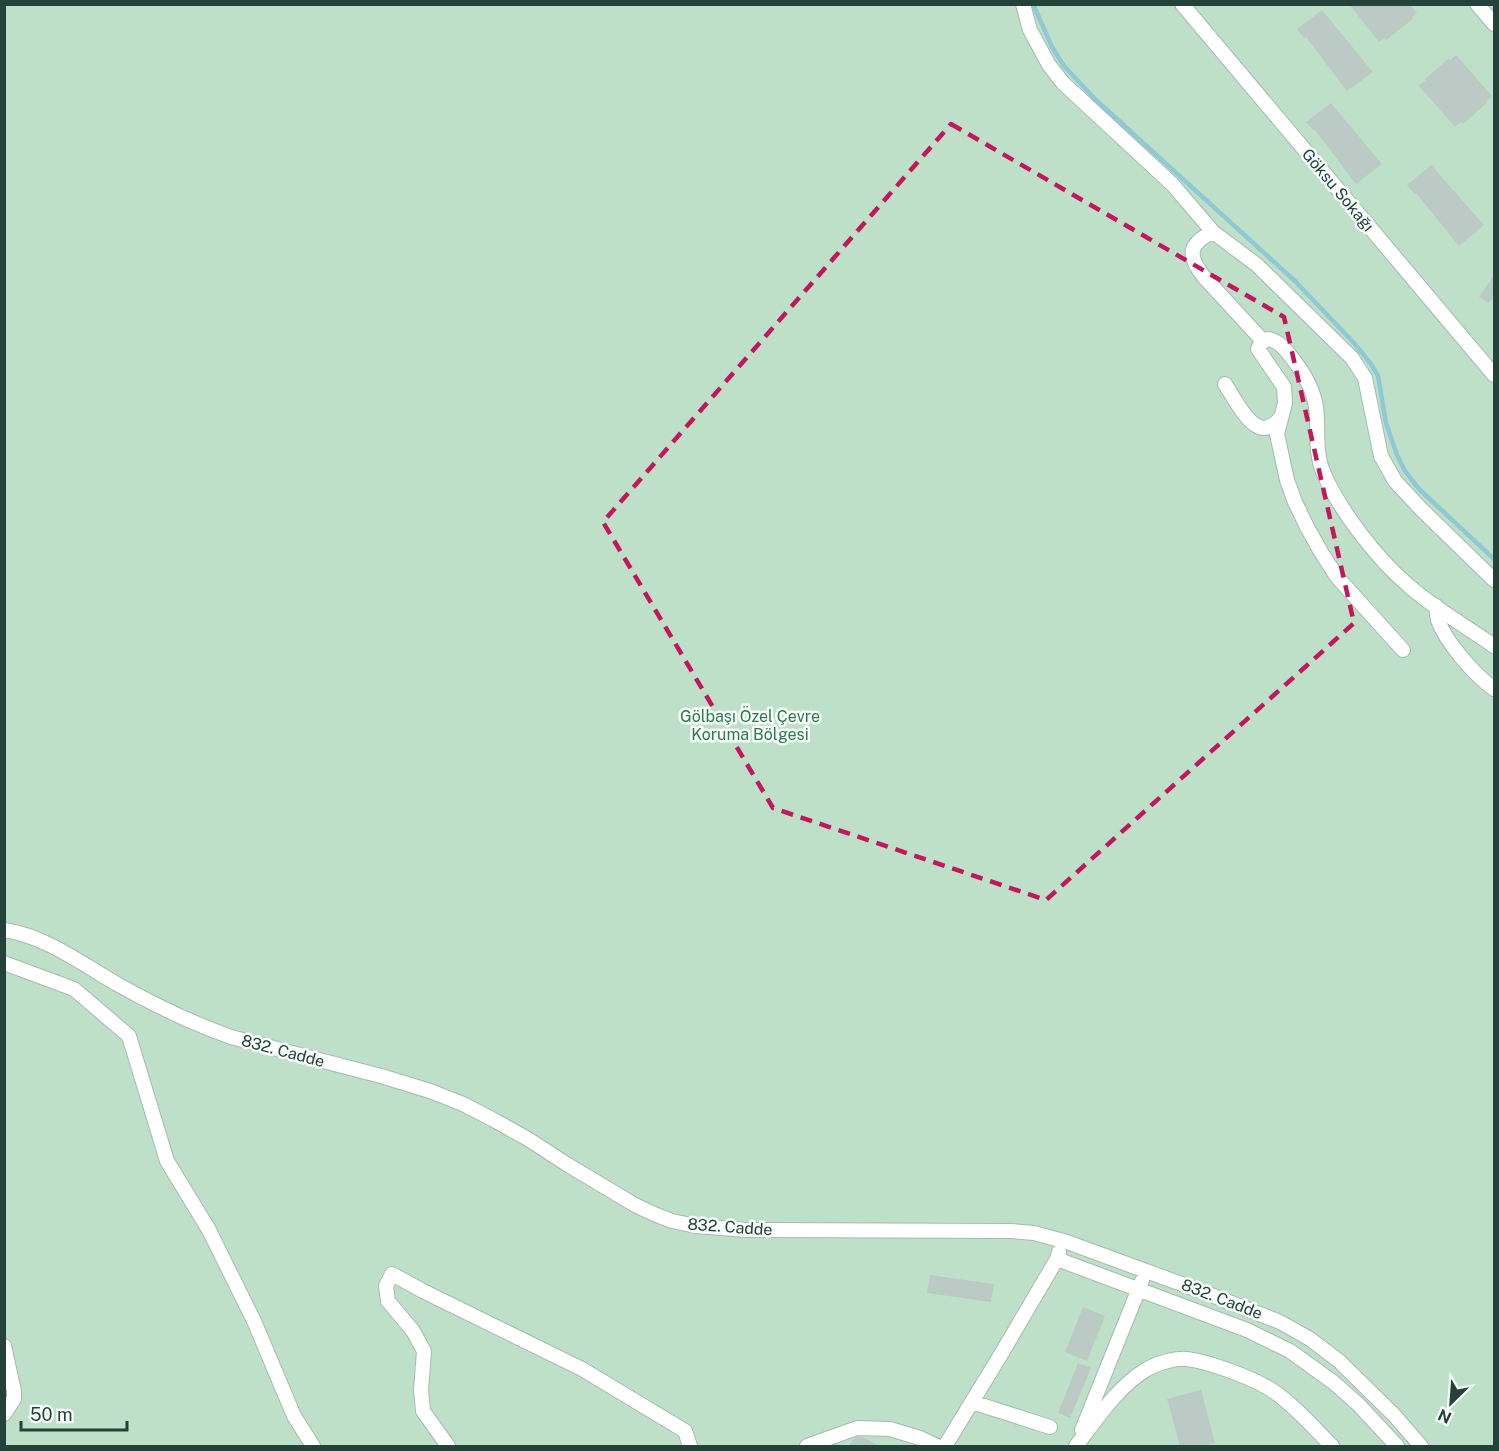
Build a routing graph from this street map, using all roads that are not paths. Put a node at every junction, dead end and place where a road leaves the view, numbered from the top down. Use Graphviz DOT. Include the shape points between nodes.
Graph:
graph roads {
  1 [pos="1023,4"];
  2 [pos="1182,4"];
  3 [pos="1478,4"];
  4 [pos="1494,24"];
  5 [pos="1213,232"];
  6 [pos="1263,341"];
  7 [pos="1494,375"];
  8 [pos="1225,384"];
  9 [pos="1280,418"];
  10 [pos="1494,580"];
  11 [pos="1436,606"];
  12 [pos="1494,646"];
  13 [pos="1403,650"];
  14 [pos="1494,689"];
  15 [pos="4,930"];
  16 [pos="4,963"];
  17 [pos="1146,1270"];
  18 [pos="1139,1289"];
  19 [pos="4,1346"];
  20 [pos="972,1402"];
  21 [pos="4,1414"];
  22 [pos="1050,1427"];
  23 [pos="314,1446"];
  24 [pos="448,1446"];
  25 [pos="690,1446"];
  26 [pos="807,1446"];
  27 [pos="937,1446"];
  28 [pos="945,1446"];
  29 [pos="1076,1446"];
  30 [pos="1332,1446"];
  31 [pos="1397,1446"];
  32 [pos="1421,1446"];
  1 -- 5 [label="street" via="1030,30 1048,65 1063,83 1172,184"];
  2 -- 7 [label="street, Göksu Sokağı"];
  3 -- 4 [label="street"];
  5 -- 6 [label="street" via="1196,243 1192,258 1204,277"];
  5 -- 10 [label="street" via="1257,265 1352,358 1365,378 1381,456 1395,481"];
  6 -- 9 [label="street" via="1258,349 1284,387 1285,403"];
  6 -- 11 [label="street" via="1280,343 1310,384 1323,472 1337,500 1407,585"];
  8 -- 9 [label="street" via="1254,425 1269,429"];
  9 -- 13 [label="street" via="1277,434 1284,469 1312,535 1337,578"];
  11 -- 12 [label="street"];
  11 -- 14 [label="street" via="1438,621 1464,661"];
  15 -- 17 [label="street, 832. Cadde" via="63,952 155,1005 215,1032 391,1079 464,1104 635,1205 672,1221 746,1230 1035,1233"];
  16 -- 23 [label="street" via="74,989 129,1036 167,1161 209,1230 254,1321 294,1416"];
  17 -- 18 [label="street"];
  17 -- 32 [label="street, 832. Cadde" via="1280,1322 1310,1339 1368,1388"];
  18 -- 20 [label="street, 832. Cadde" via="1058,1254"];
  18 -- 29 [label="street"];
  18 -- 31 [label="street, 832. Cadde" via="1247,1330 1290,1351 1358,1404"];
  19 -- 21 [label="street" via="14,1399"];
  20 -- 22 [label="street"];
  20 -- 28 [label="street"];
  24 -- 25 [label="street" via="423,1411 424,1351 413,1330 388,1301 386,1286 392,1274 582,1369 685,1431"];
  26 -- 27 [label="street" via="857,1428 890,1429"];
  29 -- 30 [label="street" via="1136,1377 1149,1368 1185,1359 1216,1366 1274,1391"];
}
